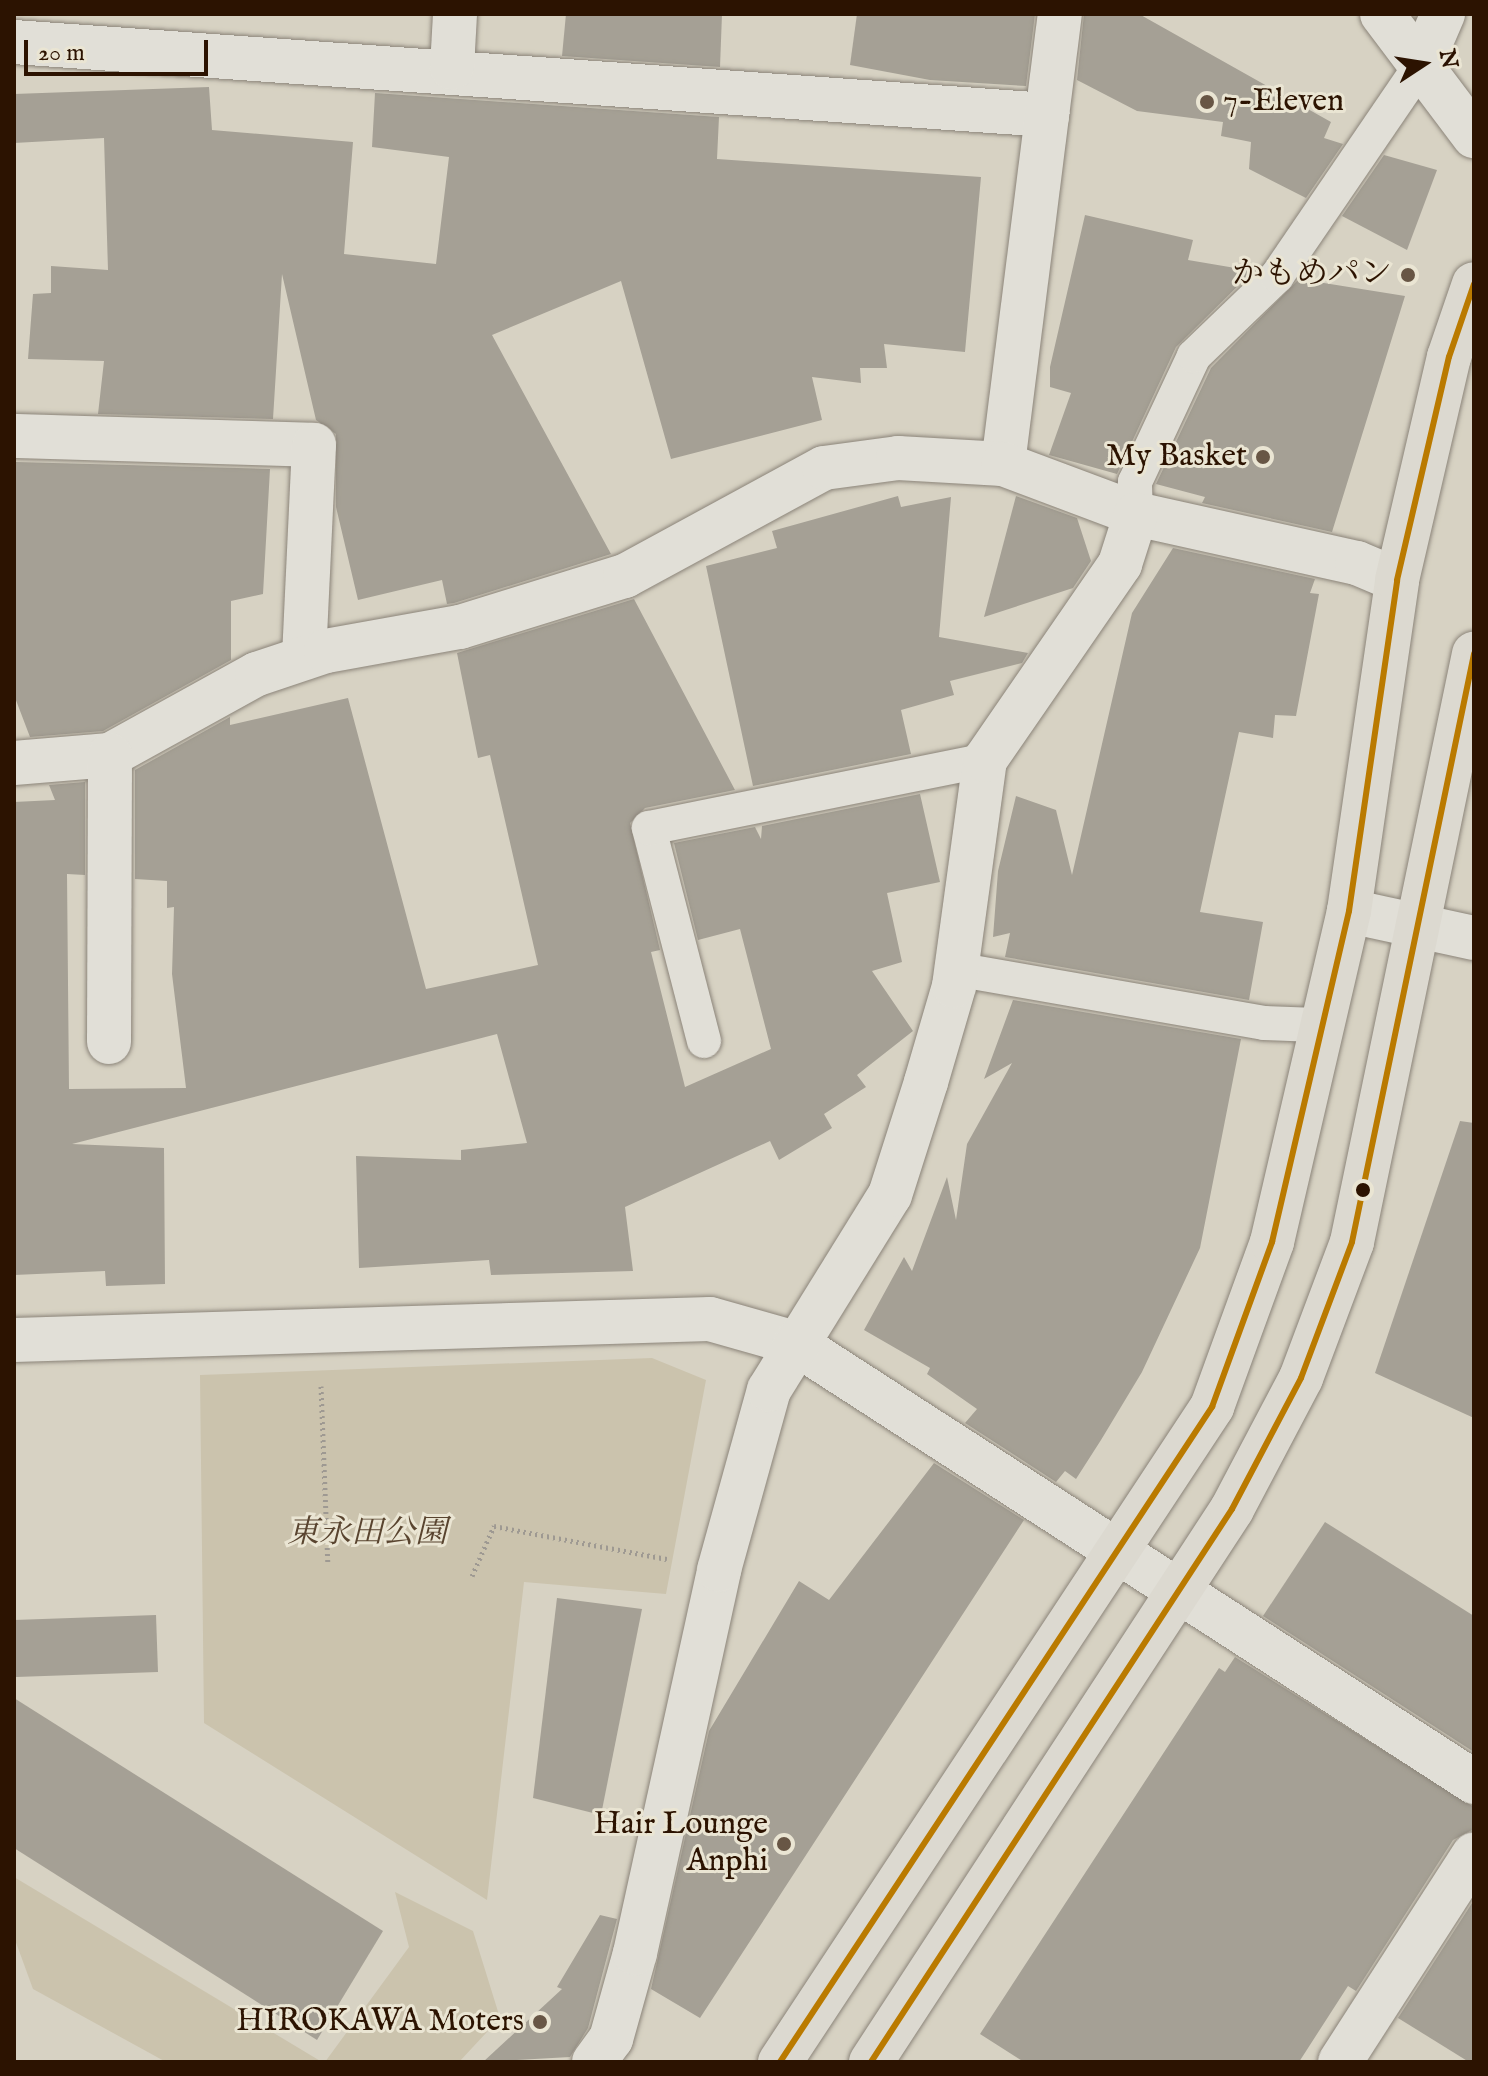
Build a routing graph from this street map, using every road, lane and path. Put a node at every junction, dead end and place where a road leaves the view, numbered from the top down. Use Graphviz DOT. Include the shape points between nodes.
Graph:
graph roads {
  1 [pos="17,14"];
  2 [pos="455,14"];
  3 [pos="1060,14"];
  4 [pos="1382,14"];
  5 [pos="1443,14"];
  6 [pos="14,42"];
  7 [pos="1421,65"];
  8 [pos="452,68"];
  9 [pos="1047,115"];
  10 [pos="1474,136"];
  11 [pos="1474,284"];
  12 [pos="14,436"];
  13 [pos="1003,464"];
  14 [pos="1136,514"];
  15 [pos="1397,580"];
  16 [pos="1474,654"];
  17 [pos="304,658"];
  18 [pos="110,755"];
  19 [pos="985,760"];
  20 [pos="14,763"];
  21 [pos="1349,911"];
  22 [pos="1416,924"];
  23 [pos="1474,938"];
  24 [pos="955,969"];
  25 [pos="1317,1025"];
  26 [pos="704,1041"];
  27 [pos="109,1042"];
  28 [pos="319,1331"];
  29 [pos="14,1340"];
  30 [pos="795,1343"];
  31 [pos="1114,1554"];
  32 [pos="328,1565"];
  33 [pos="719,1570"];
  34 [pos="472,1576"];
  35 [pos="1177,1591"];
  36 [pos="1474,1782"];
  37 [pos="1474,1854"];
  38 [pos="603,2058"];
  39 [pos="780,2062"];
  40 [pos="871,2062"];
  41 [pos="1340,2062"];
  1 -- 6 [label="lane"];
  2 -- 8 [label="street"];
  3 -- 9 [label="street"];
  4 -- 7 [label="street"];
  5 -- 7 [label="street"];
  6 -- 8 [label="street"];
  7 -- 10 [label="street"];
  7 -- 14 [label="lane" via="1277,276 1194,356 1135,482"];
  8 -- 9 [label="street"];
  9 -- 13 [label="street"];
  11 -- 15 [label="main road" via="1449,357"];
  12 -- 17 [label="street" via="314,445"];
  13 -- 14 [label="street"];
  13 -- 17 [label="street" via="898,458 824,468 625,576 460,627"];
  14 -- 15 [label="street" via="1357,563"];
  14 -- 19 [label="street" via="1120,564"];
  15 -- 21 [label="main road"];
  16 -- 22 [label="main road"];
  17 -- 18 [label="street" via="257,674"];
  18 -- 20 [label="street"];
  18 -- 27 [label="street"];
  19 -- 24 [label="street"];
  19 -- 26 [label="lane" via="649,828"];
  21 -- 22 [label="street"];
  21 -- 25 [label="main road"];
  22 -- 23 [label="street"];
  22 -- 35 [label="main road" via="1352,1242 1301,1378 1232,1509"];
  24 -- 25 [label="lane" via="1264,1023"];
  24 -- 30 [label="street" via="890,1195"];
  25 -- 31 [label="main road" via="1272,1242 1212,1407"];
  28 -- 29 [label="street"];
  28 -- 30 [label="street" via="710,1319"];
  28 -- 32 [label="path"];
  30 -- 31 [label="street"];
  30 -- 33 [label="street" via="769,1390"];
  31 -- 35 [label="street"];
  31 -- 39 [label="main road"];
  33 -- 34 [label="path" via="494,1526"];
  33 -- 38 [label="street" via="635,1953"];
  35 -- 36 [label="street"];
  35 -- 40 [label="main road"];
  37 -- 41 [label="street"];
}
